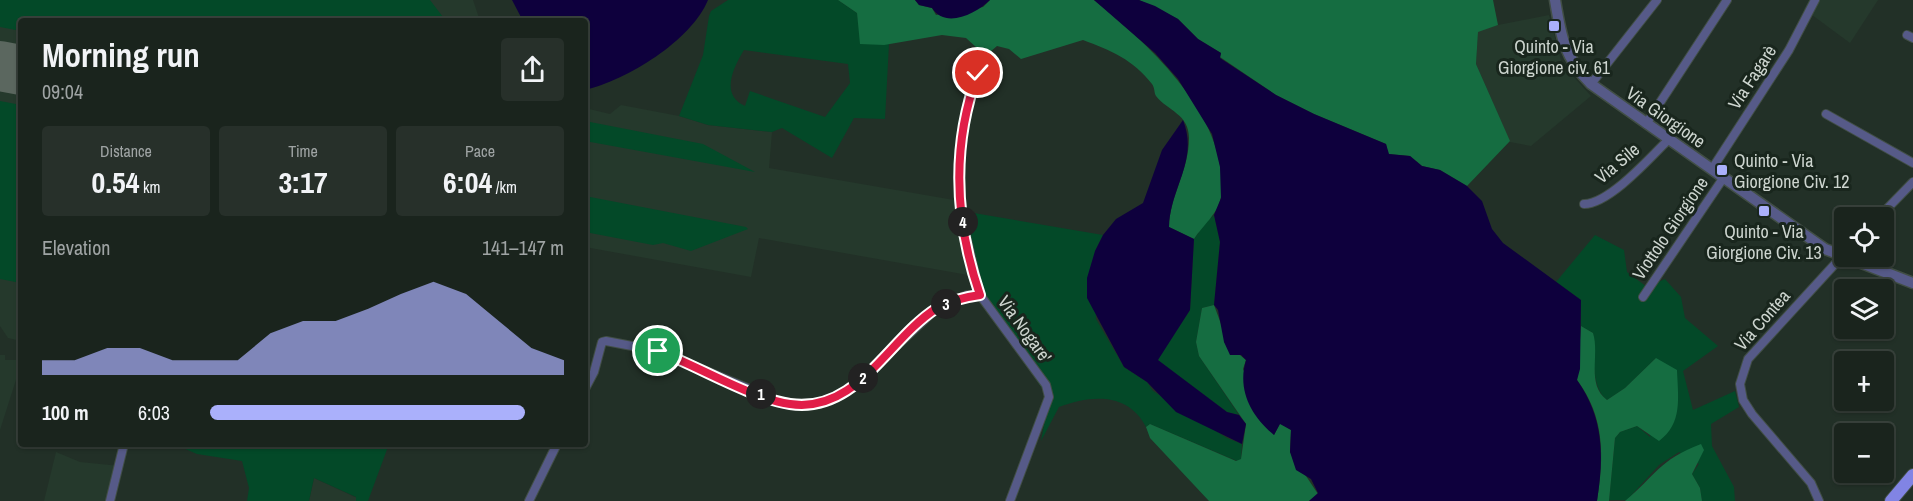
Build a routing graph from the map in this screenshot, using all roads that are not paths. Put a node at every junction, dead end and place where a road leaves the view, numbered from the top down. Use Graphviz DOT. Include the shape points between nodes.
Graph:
graph roads {
  1 [pos="1555,0"];
  2 [pos="1657,0"];
  3 [pos="1727,0"];
  4 [pos="1815,0"];
  5 [pos="980,64"];
  6 [pos="1591,84"];
  7 [pos="1826,114"];
  8 [pos="1646,124"];
  9 [pos="1668,140"];
  10 [pos="1913,163"];
  11 [pos="1712,169"];
  12 [pos="1724,177"];
  13 [pos="1913,182"];
  14 [pos="1584,204"];
  15 [pos="1889,207"];
  16 [pos="1834,252"];
  17 [pos="1834,265"];
  18 [pos="1873,267"];
  19 [pos="1913,283"];
  20 [pos="980,295"];
  21 [pos="1643,297"];
  22 [pos="588,383"];
  23 [pos="123,447"];
  24 [pos="555,447"];
  25 [pos="1913,475"];
  26 [pos="110,501"];
  27 [pos="529,501"];
  28 [pos="1010,501"];
  29 [pos="1819,501"];
  30 [pos="1892,501"];
  1 -- 6 [label="street, Via Giorgione" via="1562,43"];
  2 -- 6 [label="street"];
  3 -- 8 [label="street"];
  4 -- 11 [label="street, Via Fagarè" via="1789,51"];
  5 -- 20 [label="street, Via Nogare'" via="969,96 958,198"];
  6 -- 8 [label="street, Via Giorgione"];
  7 -- 10 [label="street"];
  8 -- 9 [label="street, Via Giorgione"];
  9 -- 11 [label="street, Via Giorgione"];
  9 -- 14 [label="street, Via Sile" via="1618,186 1591,204"];
  11 -- 12 [label="street, Via Giorgione"];
  12 -- 16 [label="street, Via Giorgione"];
  12 -- 21 [label="street, Viottolo Giorgione"];
  13 -- 15 [label="street"];
  17 -- 29 [label="street, Via Contea" via="1748,359 1740,384 1743,400 1752,414 1811,483"];
  18 -- 19 [label="street, Via Giorgione"];
  20 -- 22 [label="street" via="967,295 938,308 850,389 820,404 786,404 658,351 606,341 602,342"];
  20 -- 28 [label="street, Via Nogare'" via="1046,385 1049,397"];
  23 -- 26 [label="street"];
  24 -- 27 [label="street"];
  25 -- 30 [label="main road"];
}
